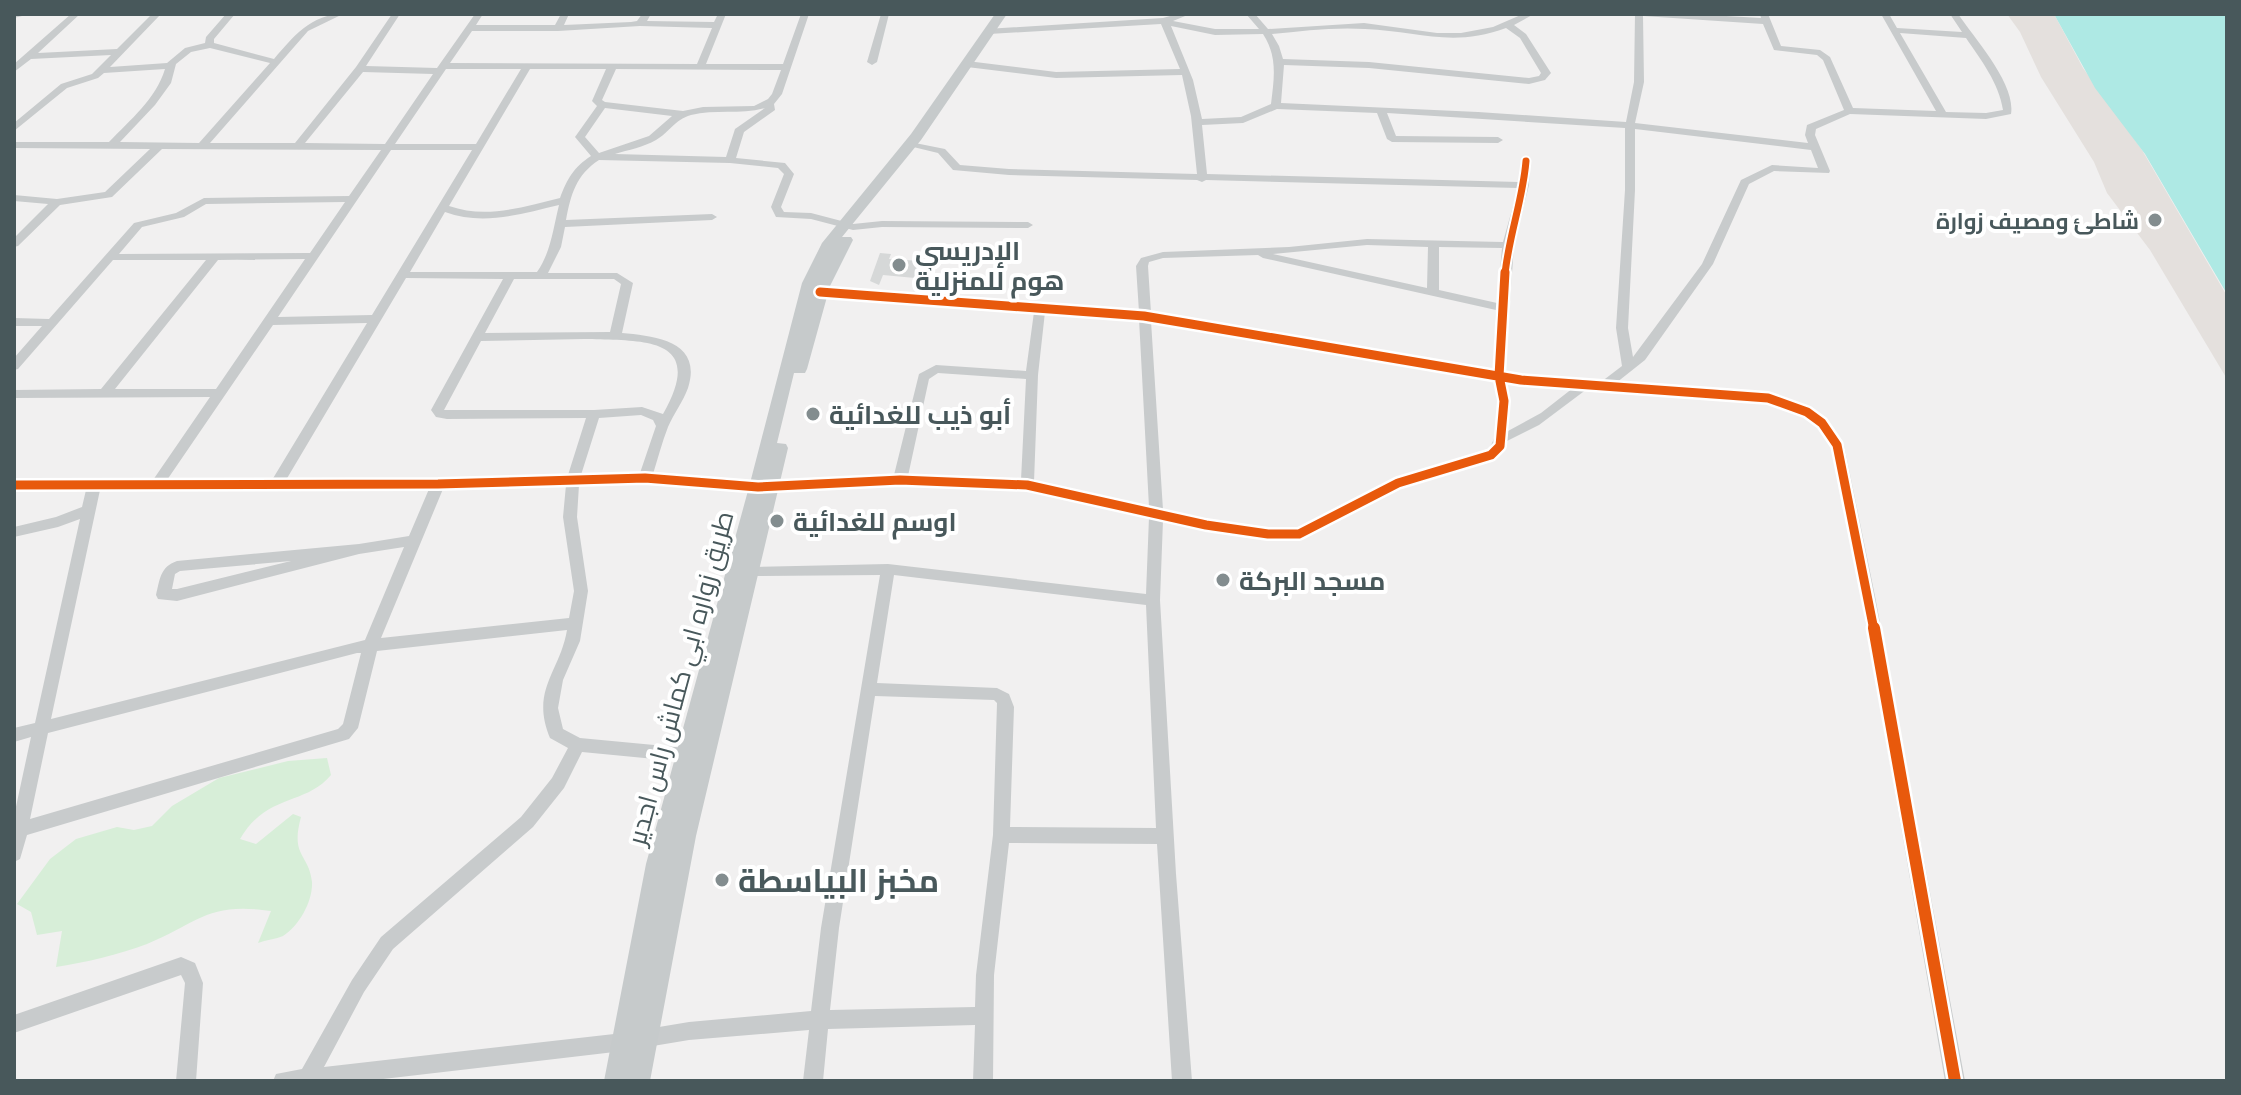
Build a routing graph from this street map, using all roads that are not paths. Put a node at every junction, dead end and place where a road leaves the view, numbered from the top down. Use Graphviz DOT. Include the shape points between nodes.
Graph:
graph roads {
  1 [pos="26,14"];
  2 [pos="76,14"];
  3 [pos="157,14"];
  4 [pos="231,14"];
  5 [pos="339,14"];
  6 [pos="396,14"];
  7 [pos="479,14"];
  8 [pos="565,14"];
  9 [pos="647,14"];
  10 [pos="722,14"];
  11 [pos="805,14"];
  12 [pos="885,14"];
  13 [pos="1001,14"];
  14 [pos="1186,14"];
  15 [pos="1250,14"];
  16 [pos="1530,14"];
  17 [pos="1639,14"];
  18 [pos="1646,14"];
  19 [pos="1885,14"];
  20 [pos="1954,14"];
  21 [pos="14,15"];
  22 [pos="1764,18"];
  23 [pos="1164,21"];
  24 [pos="640,23"];
  25 [pos="717,25"];
  26 [pos="1509,26"];
  27 [pos="469,28"];
  28 [pos="558,28"];
  29 [pos="1894,30"];
  30 [pos="989,31"];
  31 [pos="1270,33"];
  32 [pos="1967,35"];
  33 [pos="210,45"];
  34 [pos="117,52"];
  35 [pos="28,56"];
  36 [pos="276,62"];
  37 [pos="872,62"];
  38 [pos="1281,62"];
  39 [pos="967,64"];
  40 [pos="171,66"];
  41 [pos="527,67"];
  42 [pos="612,67"];
  43 [pos="700,67"];
  44 [pos="787,67"];
  45 [pos="440,68"];
  46 [pos="14,69"];
  47 [pos="360,69"];
  48 [pos="100,70"];
  49 [pos="1185,72"];
  50 [pos="770,103"];
  51 [pos="602,105"];
  52 [pos="1276,106"];
  53 [pos="1381,110"];
  54 [pos="1849,111"];
  55 [pos="682,114"];
  56 [pos="1942,114"];
  57 [pos="1199,122"];
  58 [pos="1630,124"];
  59 [pos="14,128"];
  60 [pos="1498,140"];
  61 [pos="14,145"];
  62 [pos="910,145"];
  63 [pos="111,146"];
  64 [pos="159,146"];
  65 [pos="202,146"];
  66 [pos="297,147"];
  67 [pos="478,147"];
  68 [pos="1814,147"];
  69 [pos="385,148"];
  70 [pos="597,157"];
  71 [pos="730,160"];
  72 [pos="1526,161"];
  73 [pos="1202,179"];
  74 [pos="1524,185"];
  75 [pos="14,198"];
  76 [pos="351,199"];
  77 [pos="565,200"];
  78 [pos="57,202"];
  79 [pos="443,207"];
  80 [pos="712,217"];
  81 [pos="851,222"];
  82 [pos="561,224"];
  83 [pos="1028,225"];
  84 [pos="14,244"];
  85 [pos="1434,245"];
  86 [pos="1508,245"];
  87 [pos="1243,251"];
  88 [pos="312,256"];
  89 [pos="111,257"];
  90 [pos="214,257"];
  91 [pos="827,258"];
  92 [pos="402,275"];
  93 [pos="540,276"];
  94 [pos="510,277"];
  95 [pos="820,292"];
  96 [pos="1433,294"];
  97 [pos="1502,308"];
  98 [pos="1040,309"];
  99 [pos="1144,316"];
  100 [pos="375,319"];
  101 [pos="268,321"];
  102 [pos="14,322"];
  103 [pos="53,323"];
  104 [pos="615,335"];
  105 [pos="477,337"];
  106 [pos="14,366"];
  107 [pos="1628,367"];
  108 [pos="1032,375"];
  109 [pos="1499,376"];
  110 [pos="1584,385"];
  111 [pos="1604,386"];
  112 [pos="219,393"];
  113 [pos="14,394"];
  114 [pos="104,394"];
  115 [pos="594,414"];
  116 [pos="662,426"];
  117 [pos="1502,438"];
  118 [pos="645,478"];
  119 [pos="573,480"];
  120 [pos="900,480"];
  121 [pos="438,484"];
  122 [pos="14,485"];
  123 [pos="94,485"];
  124 [pos="1027,485"];
  125 [pos="156,486"];
  126 [pos="275,486"];
  127 [pos="765,486"];
  128 [pos="87,511"];
  129 [pos="1156,512"];
  130 [pos="14,532"];
  131 [pos="412,541"];
  132 [pos="359,549"];
  133 [pos="888,569"];
  134 [pos="752,571"];
  135 [pos="1153,600"];
  136 [pos="575,623"];
  137 [pos="371,644"];
  138 [pos="870,689"];
  139 [pos="44,727"];
  140 [pos="14,735"];
  141 [pos="578,745"];
  142 [pos="686,755"];
  143 [pos="21,829"];
  144 [pos="1001,835"];
  145 [pos="1165,836"];
  146 [pos="14,854"];
  147 [pos="983,1016"];
  148 [pos="818,1020"];
  149 [pos="14,1024"];
  150 [pos="645,1038"];
  151 [pos="623,1042"];
  152 [pos="358,1076"];
  153 [pos="308,1077"];
  154 [pos="186,1081"];
  155 [pos="283,1081"];
  156 [pos="616,1081"];
  157 [pos="638,1081"];
  158 [pos="813,1081"];
  159 [pos="983,1081"];
  160 [pos="1182,1081"];
  161 [pos="1955,1081"];
  1 -- 21 [label="street"];
  2 -- 35 [label="street"];
  3 -- 34 [label="street"];
  4 -- 33 [label="street" via="209,39"];
  5 -- 36 [label="street" via="305,29"];
  6 -- 47 [label="street"];
  7 -- 27 [label="street"];
  8 -- 28 [label="street"];
  9 -- 24 [label="street"];
  10 -- 25 [label="street"];
  11 -- 44 [label="street"];
  12 -- 37 [label="street"];
  13 -- 30 [label="main road"];
  14 -- 23 [label="street"];
  15 -- 31 [label="street"];
  16 -- 26 [label="street"];
  17 -- 58 [label="street" via="1639,82"];
  18 -- 22 [label="street"];
  19 -- 29 [label="street"];
  20 -- 32 [label="street"];
  22 -- 54 [label="street" via="1777,48 1825,55"];
  23 -- 30 [label="street"];
  23 -- 31 [label="street" via="1218,34"];
  23 -- 49 [label="street"];
  24 -- 25 [label="street"];
  24 -- 28 [label="street"];
  25 -- 43 [label="street"];
  26 -- 31 [label="street" via="1458,36 1364,26"];
  26 -- 38 [label="street" via="1523,36 1546,73 1542,78"];
  27 -- 28 [label="street"];
  27 -- 45 [label="street"];
  29 -- 32 [label="street"];
  29 -- 56 [label="street"];
  30 -- 39 [label="main road"];
  31 -- 38 [label="street"];
  32 -- 56 [label="street" via="1992,71 2008,112"];
  33 -- 36 [label="street"];
  33 -- 40 [label="street" via="188,50"];
  34 -- 35 [label="street"];
  34 -- 48 [label="street"];
  35 -- 46 [label="street"];
  36 -- 65 [label="street"];
  38 -- 52 [label="street"];
  39 -- 49 [label="street" via="1056,75"];
  39 -- 62 [label="main road"];
  40 -- 48 [label="street"];
  40 -- 63 [label="street" via="160,92"];
  41 -- 42 [label="street"];
  41 -- 45 [label="street"];
  41 -- 67 [label="street"];
  42 -- 43 [label="street"];
  42 -- 51 [label="street" via="597,101"];
  43 -- 44 [label="street"];
  44 -- 50 [label="street"];
  45 -- 47 [label="street"];
  45 -- 69 [label="street"];
  47 -- 66 [label="street"];
  48 -- 59 [label="street" via="55,91"];
  49 -- 57 [label="street"];
  50 -- 55 [label="street"];
  50 -- 71 [label="street" via="770,110 739,131"];
  51 -- 55 [label="street"];
  51 -- 70 [label="street" via="580,137"];
  52 -- 53 [label="street"];
  52 -- 57 [label="street" via="1243,120"];
  53 -- 58 [label="street"];
  53 -- 60 [label="street" via="1392,139"];
  54 -- 56 [label="street"];
  54 -- 68 [label="street" via="1811,127"];
  55 -- 70 [label="street" via="656,137"];
  57 -- 73 [label="street"];
  58 -- 68 [label="street"];
  58 -- 107 [label="street" via="1622,328"];
  61 -- 63 [label="street"];
  62 -- 73 [label="street" via="941,151 957,168"];
  62 -- 81 [label="main road"];
  63 -- 64 [label="street"];
  64 -- 65 [label="street"];
  64 -- 78 [label="street" via="108,195"];
  65 -- 66 [label="street"];
  66 -- 69 [label="street"];
  67 -- 69 [label="street"];
  67 -- 79 [label="street"];
  68 -- 107 [label="street" via="1825,171 1772,168 1745,182 1707,264 1641,357"];
  69 -- 76 [label="street"];
  70 -- 71 [label="street"];
  70 -- 77 [label="street" via="579,170"];
  71 -- 81 [label="street" via="781,165 789,174 776,207 780,215"];
  72 -- 74 [label="street"];
  73 -- 74 [label="street"];
  74 -- 86 [label="street"];
  75 -- 78 [label="street"];
  76 -- 88 [label="street"];
  76 -- 89 [label="street" via="204,201 180,215 138,225"];
  77 -- 79 [label="street" via="484,216 462,216"];
  77 -- 82 [label="street"];
  78 -- 84 [label="street"];
  79 -- 92 [label="street"];
  80 -- 82 [label="street"];
  81 -- 83 [label="street"];
  81 -- 91 [label="main road"];
  82 -- 93 [label="street"];
  85 -- 86 [label="street"];
  85 -- 87 [label="street" via="1367,242"];
  85 -- 96 [label="street"];
  86 -- 97 [label="street"];
  87 -- 96 [label="street"];
  87 -- 99 [label="street" via="1145,260"];
  88 -- 90 [label="street"];
  88 -- 101 [label="street"];
  89 -- 90 [label="street"];
  89 -- 103 [label="street"];
  90 -- 114 [label="street"];
  91 -- 95 [label="main road"];
  91 -- 127 [label="main road, طريق زواره ابي كماش راس اجدير" via="803,298"];
  92 -- 94 [label="street"];
  92 -- 100 [label="street"];
  93 -- 94 [label="street"];
  93 -- 104 [label="street" via="617,276 627,283"];
  94 -- 105 [label="street"];
  95 -- 98 [label="street"];
  95 -- 127 [label="main road"];
  96 -- 97 [label="street"];
  97 -- 109 [label="street"];
  98 -- 99 [label="street"];
  98 -- 108 [label="street"];
  99 -- 109 [label="street"];
  99 -- 129 [label="street"];
  100 -- 101 [label="street"];
  100 -- 126 [label="street"];
  101 -- 112 [label="street"];
  102 -- 103 [label="street"];
  103 -- 106 [label="street"];
  104 -- 105 [label="street"];
  104 -- 116 [label="street" via="666,342 679,352 682,389"];
  105 -- 115 [label="street" via="438,406 440,414"];
  107 -- 111 [label="street"];
  108 -- 120 [label="street" via="929,372 923,377"];
  108 -- 124 [label="street"];
  109 -- 110 [label="street"];
  109 -- 117 [label="street"];
  110 -- 111 [label="street"];
  110 -- 117 [label="street" via="1550,413"];
  111 -- 161 [label="street" via="1768,398 1807,412 1837,445"];
  112 -- 114 [label="street"];
  112 -- 125 [label="street"];
  113 -- 114 [label="street"];
  115 -- 116 [label="street" via="653,413"];
  115 -- 119 [label="street"];
  116 -- 118 [label="street"];
  117 -- 129 [label="street" via="1491,455 1398,483 1299,534 1206,525"];
  118 -- 119 [label="street"];
  118 -- 127 [label="street"];
  119 -- 121 [label="street"];
  119 -- 136 [label="street" via="570,517 581,591"];
  120 -- 124 [label="street"];
  120 -- 127 [label="street"];
  121 -- 126 [label="street"];
  121 -- 131 [label="street"];
  122 -- 123 [label="street"];
  123 -- 125 [label="street"];
  123 -- 128 [label="street"];
  124 -- 129 [label="street"];
  125 -- 126 [label="street"];
  127 -- 134 [label="main road"];
  127 -- 142 [label="main road, طريق زواره ابي كماش راس اجدير"];
  128 -- 130 [label="street"];
  128 -- 139 [label="street"];
  129 -- 135 [label="street"];
  131 -- 132 [label="street"];
  131 -- 137 [label="street"];
  132 -- 132 [label="street" via="177,595 163,595 169,571 177,566"];
  133 -- 134 [label="street"];
  133 -- 135 [label="street"];
  133 -- 138 [label="street"];
  134 -- 150 [label="main road" via="688,823"];
  135 -- 145 [label="street"];
  136 -- 137 [label="street"];
  136 -- 141 [label="street" via="550,708 556,733"];
  137 -- 139 [label="street"];
  137 -- 143 [label="street" via="350,728 343,734"];
  138 -- 144 [label="street" via="997,694 1004,699"];
  138 -- 148 [label="street"];
  139 -- 140 [label="street"];
  139 -- 143 [label="street"];
  141 -- 142 [label="street"];
  141 -- 153 [label="street" via="558,783 527,822 387,943"];
  142 -- 151 [label="main road, طريق زواره ابي كماش راس اجدير" via="657,864"];
  143 -- 146 [label="street"];
  144 -- 145 [label="street"];
  144 -- 147 [label="street"];
  145 -- 160 [label="street"];
  147 -- 148 [label="street"];
  147 -- 159 [label="street"];
  148 -- 150 [label="street"];
  148 -- 158 [label="street"];
  149 -- 154 [label="street" via="181,966 189,969 194,983"];
  150 -- 151 [label="street"];
  150 -- 157 [label="main road"];
  151 -- 152 [label="street"];
  151 -- 156 [label="main road, طريق زواره ابي كماش راس اجدير"];
  152 -- 153 [label="street"];
  153 -- 155 [label="street"];
}
